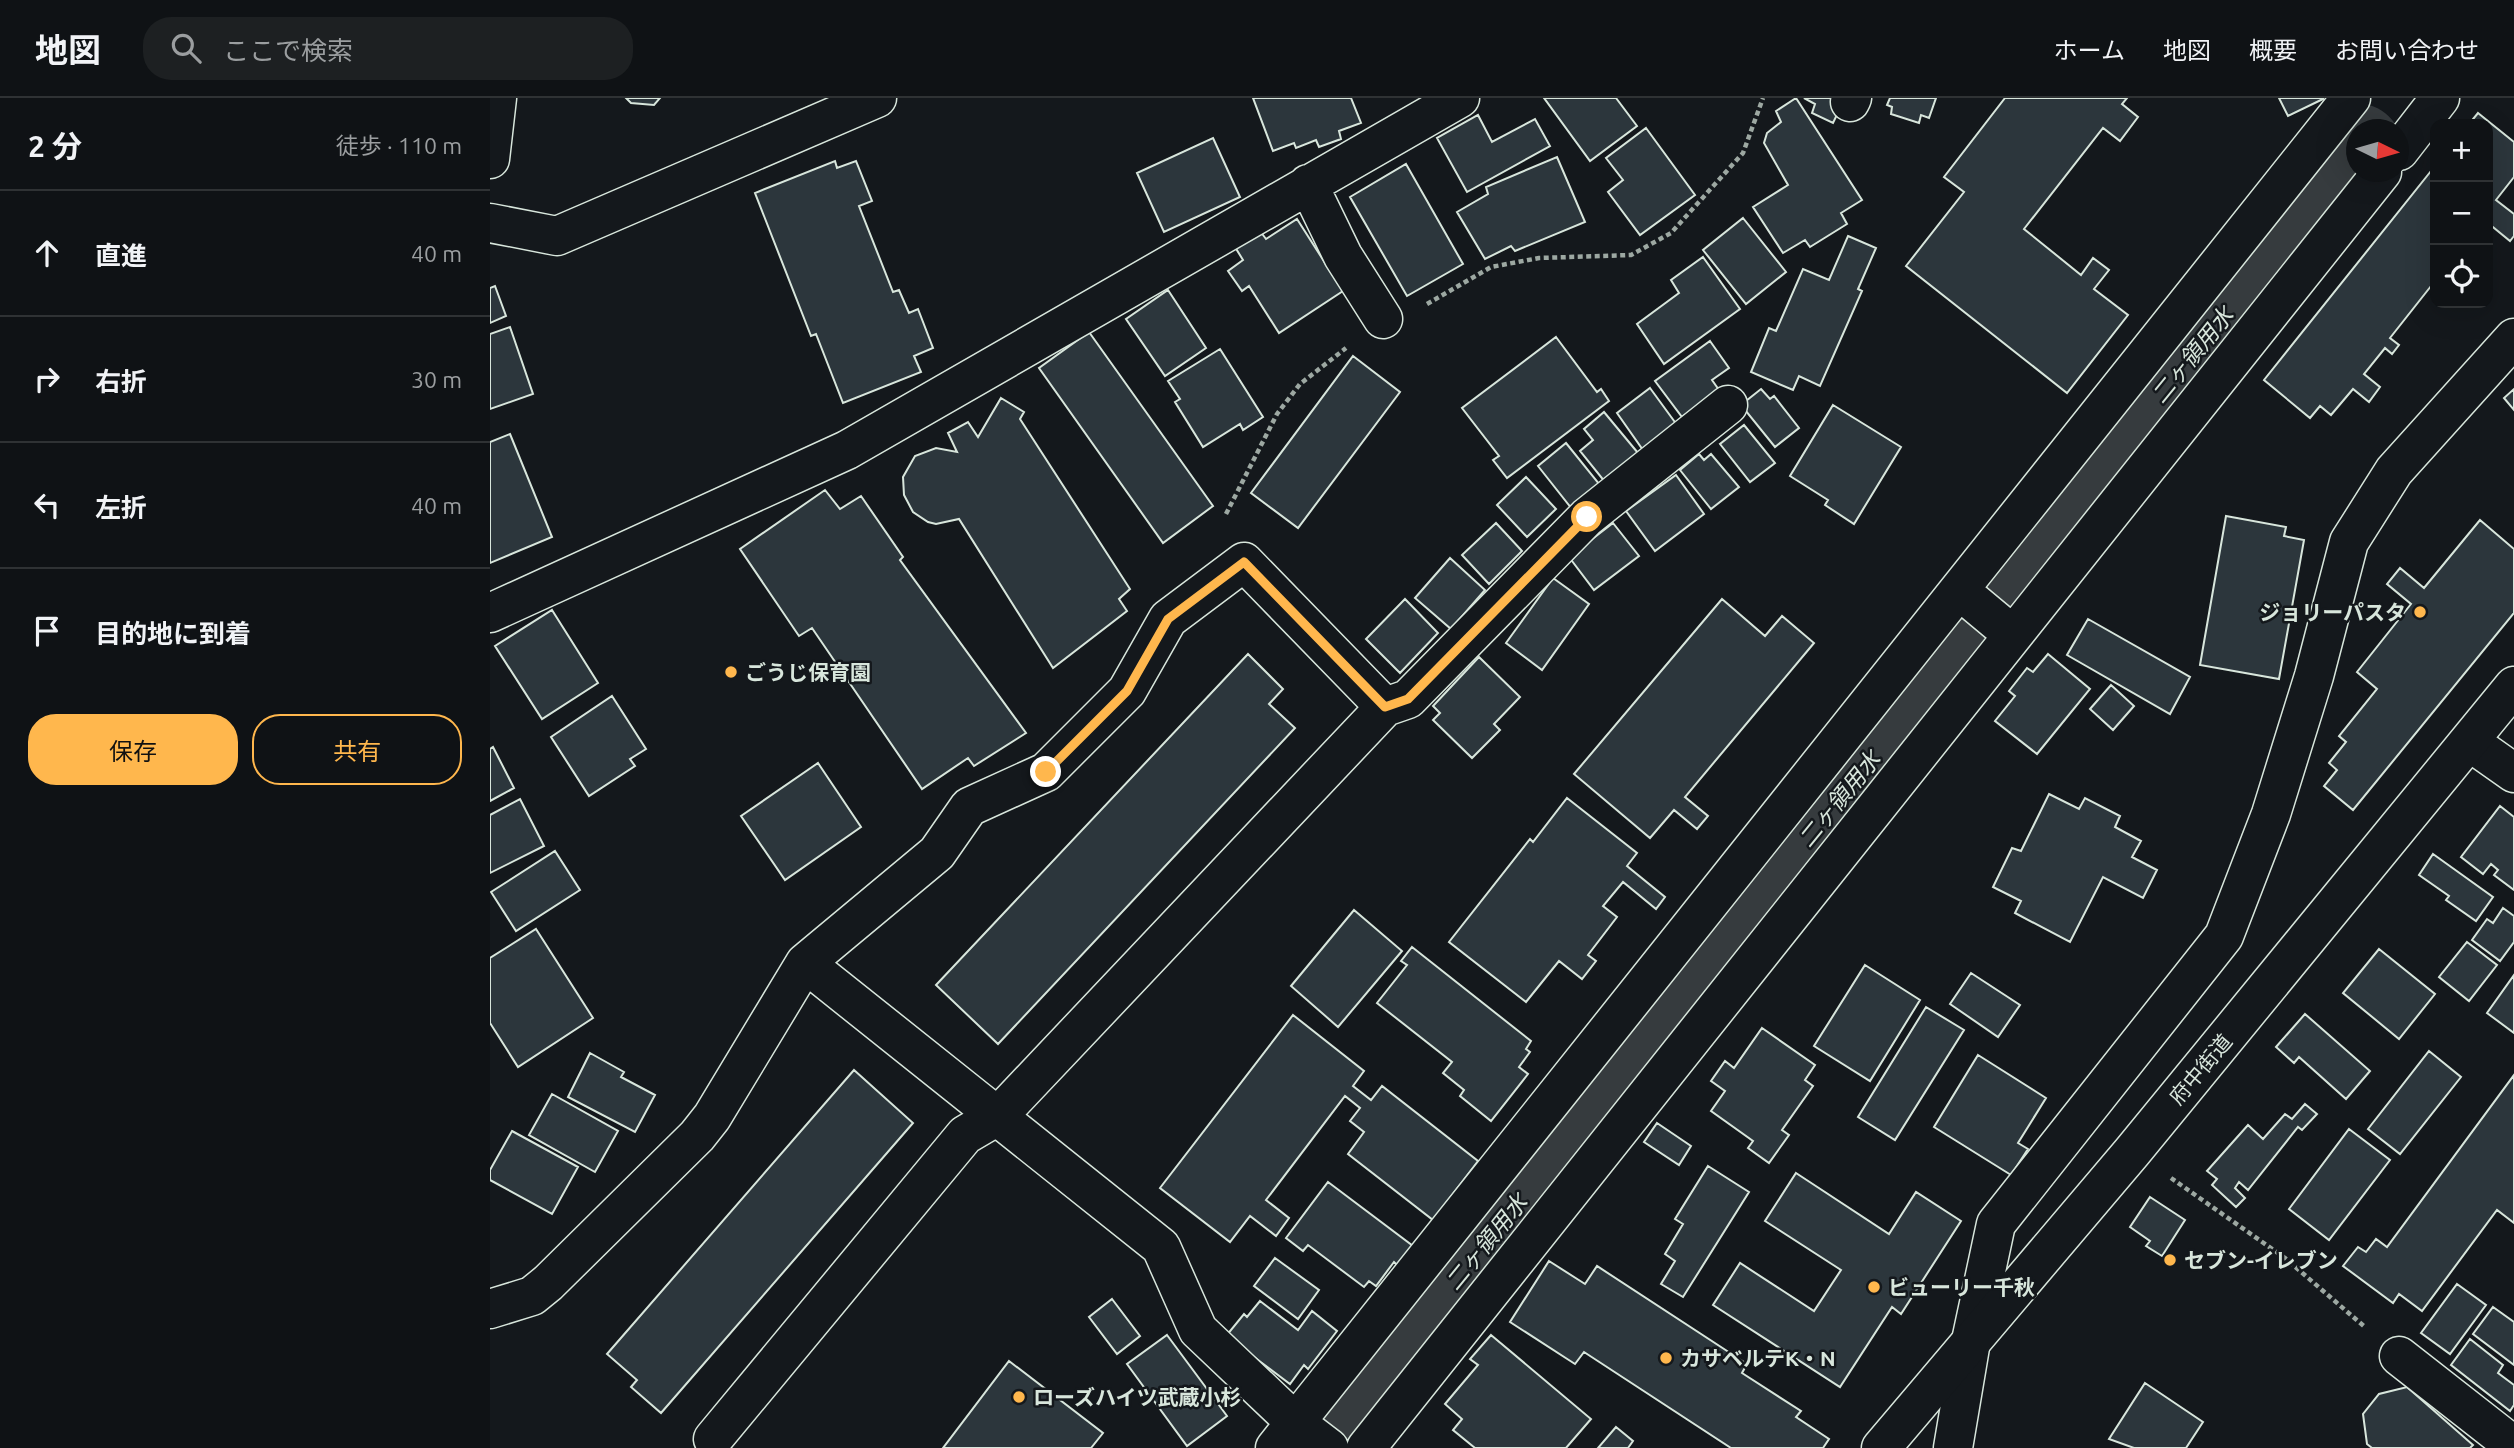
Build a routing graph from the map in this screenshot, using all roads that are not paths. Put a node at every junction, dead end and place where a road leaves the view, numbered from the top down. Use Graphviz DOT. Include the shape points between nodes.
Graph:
graph roads {
  1 [pos="497,98"];
  2 [pos="877,98"];
  3 [pos="1460,98"];
  4 [pos="2351,98"];
  5 [pos="2440,98"];
  6 [pos="2409,138"];
  7 [pos="490,159"];
  8 [pos="2374,182"];
  9 [pos="1308,184"];
  10 [pos="490,223"];
  11 [pos="1383,319"];
  12 [pos="2514,338"];
  13 [pos="1728,405"];
  14 [pos="1959,590"];
  15 [pos="490,613"];
  16 [pos="2013,635"];
  17 [pos="2514,686"];
  18 [pos="1385,707"];
  19 [pos="2470,743"];
  20 [pos="2514,774"];
  21 [pos="805,963"];
  22 [pos="999,1115"];
  23 [pos="490,1309"];
  24 [pos="1971,1341"];
  25 [pos="2399,1356"];
  26 [pos="1302,1438"];
  27 [pos="713,1439"];
  28 [pos="2514,1446"];
  29 [pos="1366,1448"];
  30 [pos="1881,1448"];
  31 [pos="1952,1448"];
  1 -- 7 [label="main road"];
  2 -- 10 [label="main road" via="557,236"];
  3 -- 9 [label="main road"];
  4 -- 14 [label="main road"];
  5 -- 6 [label="main road"];
  8 -- 16 [label="main road"];
  9 -- 11 [label="main road" via="1343,256"];
  9 -- 15 [label="main road" via="847,450"];
  12 -- 24 [label="main road" via="2394,471 2349,542 2271,814 2224,936 1996,1224"];
  13 -- 18 [label="main road" via="1587,517 1408,699"];
  14 -- 16 [label="main road"];
  14 -- 26 [label="main road"];
  16 -- 29 [label="main road"];
  17 -- 19 [label="main road, 府中街道"];
  18 -- 21 [label="main road" via="1244,562 1168,619 1127,691 1046,772 969,807 937,853"];
  18 -- 22 [label="main road"];
  19 -- 20 [label="main road"];
  19 -- 24 [label="main road, 府中街道"];
  21 -- 22 [label="main road"];
  21 -- 23 [label="main road" via="697,1136 548,1283 532,1296"];
  22 -- 26 [label="main road" via="1161,1247 1198,1331"];
  22 -- 27 [label="main road" via="965,1135"];
  24 -- 30 [label="main road, 府中街道"];
  24 -- 31 [label="main road"];
  25 -- 28 [label="main road"];
}
